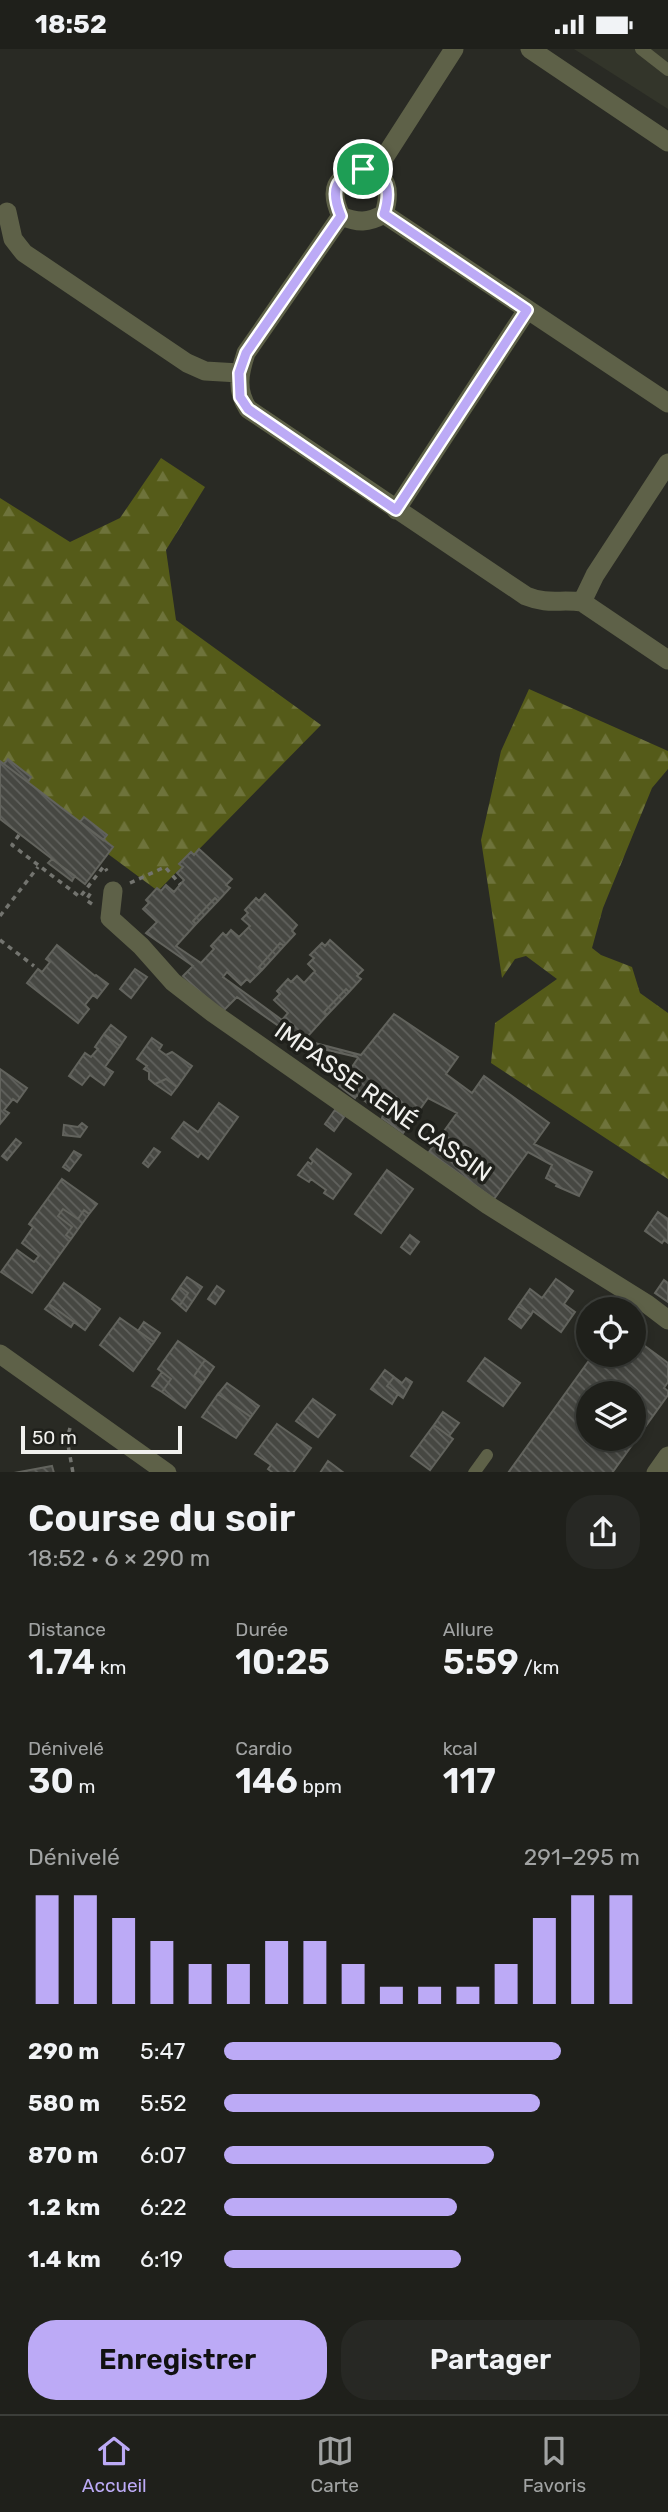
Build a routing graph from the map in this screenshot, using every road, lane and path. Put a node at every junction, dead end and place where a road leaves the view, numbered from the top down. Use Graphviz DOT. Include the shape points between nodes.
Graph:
graph roads {
  1 [pos="454,49"];
  2 [pos="530,49"];
  3 [pos="641,49"];
  4 [pos="668,70"];
  5 [pos="668,142"];
  6 [pos="375,171"];
  7 [pos="7,212"];
  8 [pos="384,214"];
  9 [pos="341,216"];
  10 [pos="527,310"];
  11 [pos="239,373"];
  12 [pos="668,403"];
  13 [pos="668,463"];
  14 [pos="396,510"];
  15 [pos="582,602"];
  16 [pos="668,660"];
  17 [pos="19,835"];
  18 [pos="38,867"];
  19 [pos="180,884"];
  20 [pos="113,891"];
  21 [pos="0,916"];
  22 [pos="0,940"];
  23 [pos="34,966"];
  24 [pos="668,1319"];
  25 [pos="0,1354"];
  26 [pos="70,1428"];
  27 [pos="487,1455"];
  28 [pos="668,1456"];
  29 [pos="74,1472"];
  30 [pos="167,1472"];
  31 [pos="474,1472"];
  32 [pos="656,1472"];
  1 -- 6 [label="street"];
  2 -- 5 [label="street"];
  3 -- 4 [label="lane"];
  6 -- 8 [label="street" via="387,184"];
  6 -- 9 [label="street" via="346,174 336,186"];
  7 -- 11 [label="street" via="13,239 24,253 187,363 205,371"];
  8 -- 9 [label="street" via="372,221 355,222"];
  8 -- 10 [label="street"];
  9 -- 11 [label="street" via="246,353"];
  10 -- 12 [label="street"];
  10 -- 14 [label="street"];
  11 -- 14 [label="street" via="240,397 248,409"];
  13 -- 15 [label="street"];
  14 -- 15 [label="street" via="526,596 543,603"];
  15 -- 16 [label="street"];
  17 -- 18 [label="path" via="12,845"];
  18 -- 20 [label="path" via="80,897 104,866 108,870 86,900 94,905"];
  18 -- 21 [label="path"];
  19 -- 20 [label="path" via="165,867"];
  20 -- 24 [label="street, IMPASSE RENÉ CASSIN" via="110,918 173,982 488,1205"];
  22 -- 23 [label="path"];
  25 -- 30 [label="street"];
  26 -- 29 [label="path" via="67,1439"];
  27 -- 31 [label="lane"];
  28 -- 32 [label="street"];
}
